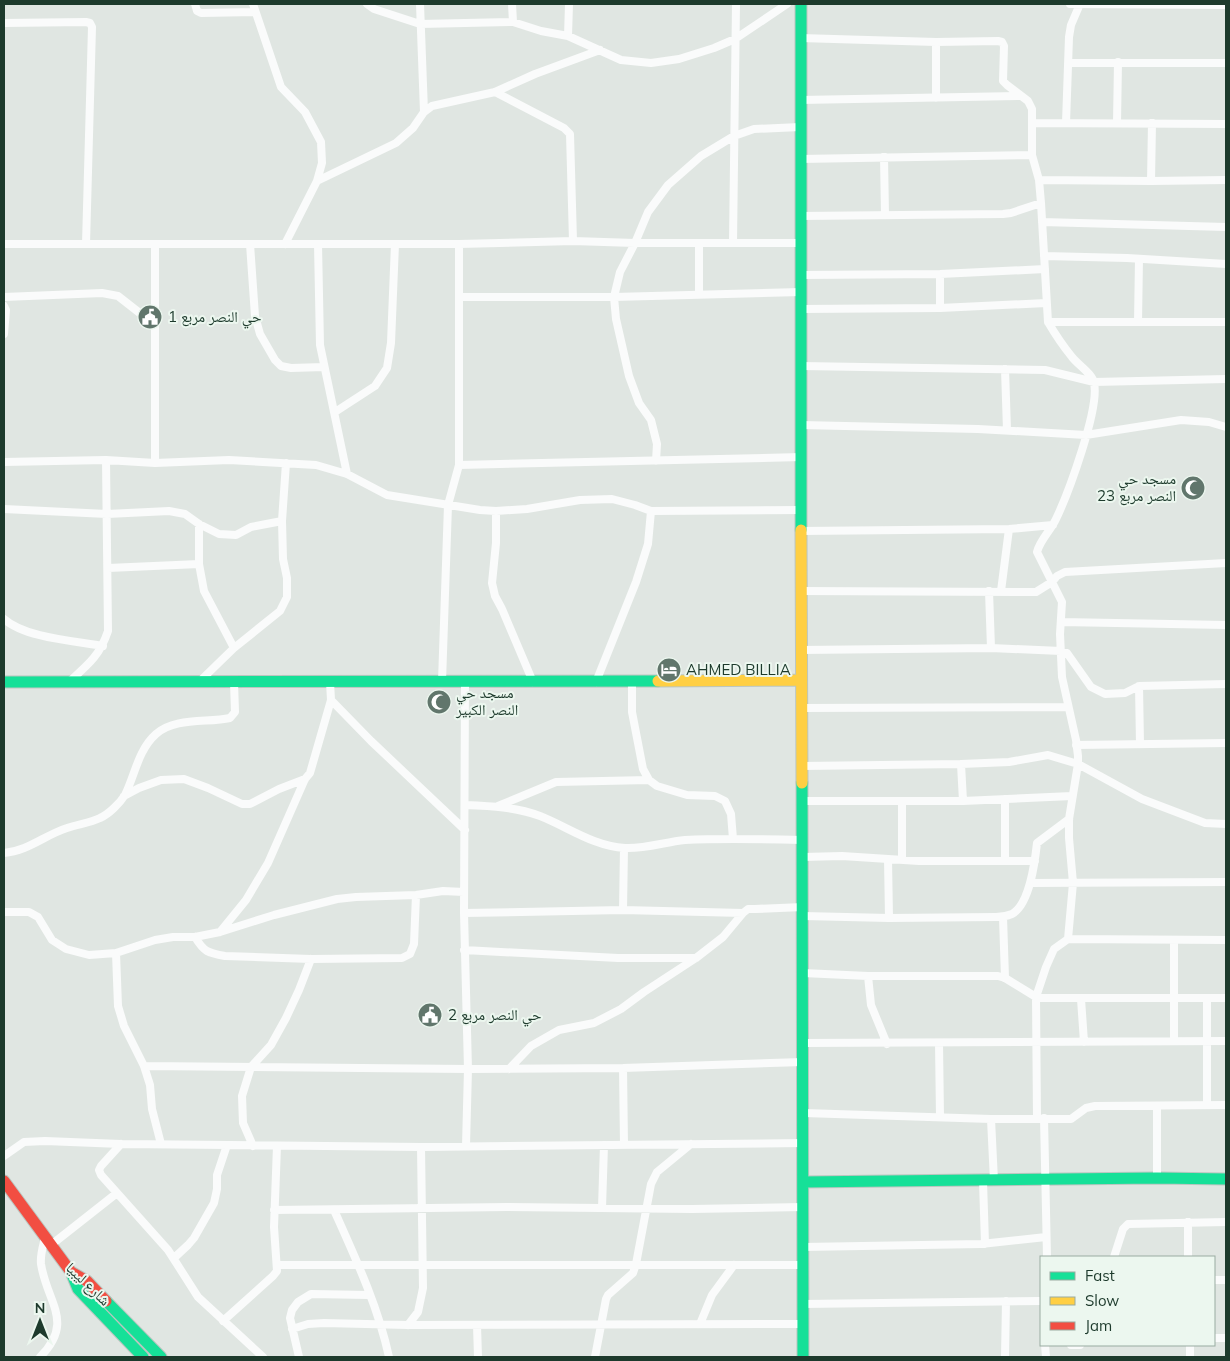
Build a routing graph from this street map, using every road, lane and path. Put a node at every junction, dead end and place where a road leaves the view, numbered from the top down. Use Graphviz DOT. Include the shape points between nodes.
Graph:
graph roads {
  1 [pos="195,4"];
  2 [pos="367,4"];
  3 [pos="420,4"];
  4 [pos="512,4"];
  5 [pos="569,4"];
  6 [pos="736,4"];
  7 [pos="787,4"];
  8 [pos="800,4"];
  9 [pos="1070,4"];
  10 [pos="1080,4"];
  11 [pos="1226,5"];
  12 [pos="254,8"];
  13 [pos="513,22"];
  14 [pos="4,23"];
  15 [pos="420,24"];
  16 [pos="568,36"];
  17 [pos="800,38"];
  18 [pos="735,39"];
  19 [pos="936,42"];
  20 [pos="600,50"];
  21 [pos="1118,62"];
  22 [pos="1068,63"];
  23 [pos="1226,63"];
  24 [pos="495,92"];
  25 [pos="1021,96"];
  26 [pos="936,98"];
  27 [pos="800,100"];
  28 [pos="424,112"];
  29 [pos="1032,123"];
  30 [pos="1066,123"];
  31 [pos="1117,123"];
  32 [pos="1152,123"];
  33 [pos="1226,124"];
  34 [pos="800,127"];
  35 [pos="734,136"];
  36 [pos="1032,156"];
  37 [pos="884,157"];
  38 [pos="800,159"];
  39 [pos="1039,180"];
  40 [pos="1226,180"];
  41 [pos="317,181"];
  42 [pos="1151,181"];
  43 [pos="1041,203"];
  44 [pos="885,215"];
  45 [pos="800,216"];
  46 [pos="1042,222"];
  47 [pos="1226,227"];
  48 [pos="573,241"];
  49 [pos="635,243"];
  50 [pos="699,243"];
  51 [pos="733,243"];
  52 [pos="801,243"];
  53 [pos="4,244"];
  54 [pos="86,244"];
  55 [pos="155,244"];
  56 [pos="250,244"];
  57 [pos="285,244"];
  58 [pos="318,244"];
  59 [pos="395,244"];
  60 [pos="458,244"];
  61 [pos="1044,256"];
  62 [pos="1139,259"];
  63 [pos="1226,264"];
  64 [pos="1045,269"];
  65 [pos="940,274"];
  66 [pos="801,275"];
  67 [pos="801,292"];
  68 [pos="699,294"];
  69 [pos="4,297"];
  70 [pos="459,297"];
  71 [pos="614,297"];
  72 [pos="1046,303"];
  73 [pos="4,306"];
  74 [pos="940,308"];
  75 [pos="801,309"];
  76 [pos="1048,322"];
  77 [pos="1138,322"];
  78 [pos="1226,322"];
  79 [pos="155,325"];
  80 [pos="4,334"];
  81 [pos="801,366"];
  82 [pos="324,367"];
  83 [pos="1005,369"];
  84 [pos="1226,379"];
  85 [pos="1094,382"];
  86 [pos="335,412"];
  87 [pos="801,425"];
  88 [pos="1226,427"];
  89 [pos="1007,430"];
  90 [pos="1086,435"];
  91 [pos="802,457"];
  92 [pos="106,460"];
  93 [pos="656,461"];
  94 [pos="4,462"];
  95 [pos="155,464"];
  96 [pos="286,464"];
  97 [pos="459,465"];
  98 [pos="347,474"];
  99 [pos="448,505"];
  100 [pos="4,509"];
  101 [pos="801,510"];
  102 [pos="496,512"];
  103 [pos="651,512"];
  104 [pos="107,514"];
  105 [pos="282,521"];
  106 [pos="199,524"];
  107 [pos="1053,525"];
  108 [pos="1010,529"];
  109 [pos="801,531"];
  110 [pos="1226,563"];
  111 [pos="199,564"];
  112 [pos="108,568"];
  113 [pos="1052,582"];
  114 [pos="801,591"];
  115 [pos="989,591"];
  116 [pos="1001,591"];
  117 [pos="4,619"];
  118 [pos="1061,622"];
  119 [pos="1226,625"];
  120 [pos="103,646"];
  121 [pos="234,648"];
  122 [pos="990,648"];
  123 [pos="801,650"];
  124 [pos="1061,651"];
  125 [pos="801,680"];
  126 [pos="70,681"];
  127 [pos="4,682"];
  128 [pos="199,682"];
  129 [pos="234,682"];
  130 [pos="330,682"];
  131 [pos="442,682"];
  132 [pos="465,682"];
  133 [pos="533,682"];
  134 [pos="596,682"];
  135 [pos="632,682"];
  136 [pos="1226,684"];
  137 [pos="1139,686"];
  138 [pos="331,700"];
  139 [pos="1068,707"];
  140 [pos="801,708"];
  141 [pos="1226,742"];
  142 [pos="1140,744"];
  143 [pos="1076,745"];
  144 [pos="961,764"];
  145 [pos="1078,764"];
  146 [pos="802,766"];
  147 [pos="306,779"];
  148 [pos="649,780"];
  149 [pos="124,796"];
  150 [pos="1072,796"];
  151 [pos="1005,799"];
  152 [pos="802,801"];
  153 [pos="963,801"];
  154 [pos="902,802"];
  155 [pos="466,805"];
  156 [pos="497,807"];
  157 [pos="1068,819"];
  158 [pos="1226,824"];
  159 [pos="465,830"];
  160 [pos="733,839"];
  161 [pos="803,840"];
  162 [pos="624,848"];
  163 [pos="4,853"];
  164 [pos="803,856"];
  165 [pos="888,859"];
  166 [pos="902,860"];
  167 [pos="1005,861"];
  168 [pos="1036,861"];
  169 [pos="1226,882"];
  170 [pos="1030,883"];
  171 [pos="1073,883"];
  172 [pos="464,892"];
  173 [pos="416,895"];
  174 [pos="623,910"];
  175 [pos="803,911"];
  176 [pos="4,912"];
  177 [pos="743,912"];
  178 [pos="464,914"];
  179 [pos="1003,917"];
  180 [pos="889,918"];
  181 [pos="220,932"];
  182 [pos="195,937"];
  183 [pos="1068,939"];
  184 [pos="1174,940"];
  185 [pos="1226,940"];
  186 [pos="464,950"];
  187 [pos="116,953"];
  188 [pos="696,958"];
  189 [pos="311,959"];
  190 [pos="803,973"];
  191 [pos="868,976"];
  192 [pos="1005,978"];
  193 [pos="1036,997"];
  194 [pos="1207,998"];
  195 [pos="1226,998"];
  196 [pos="1081,999"];
  197 [pos="1174,999"];
  198 [pos="1174,1041"];
  199 [pos="1206,1041"];
  200 [pos="1226,1041"];
  201 [pos="1037,1042"];
  202 [pos="1084,1042"];
  203 [pos="803,1043"];
  204 [pos="939,1043"];
  205 [pos="887,1044"];
  206 [pos="803,1062"];
  207 [pos="144,1066"];
  208 [pos="251,1067"];
  209 [pos="623,1068"];
  210 [pos="468,1069"];
  211 [pos="509,1069"];
  212 [pos="1207,1105"];
  213 [pos="1226,1105"];
  214 [pos="1158,1106"];
  215 [pos="804,1113"];
  216 [pos="940,1117"];
  217 [pos="1041,1118"];
  218 [pos="991,1119"];
  219 [pos="803,1143"];
  220 [pos="121,1144"];
  221 [pos="161,1144"];
  222 [pos="624,1144"];
  223 [pos="691,1144"];
  224 [pos="227,1145"];
  225 [pos="604,1145"];
  226 [pos="253,1146"];
  227 [pos="277,1146"];
  228 [pos="466,1146"];
  229 [pos="421,1147"];
  230 [pos="4,1156"];
  231 [pos="1158,1178"];
  232 [pos="1046,1180"];
  233 [pos="1226,1180"];
  234 [pos="4,1181"];
  235 [pos="989,1181"];
  236 [pos="803,1182"];
  237 [pos="117,1193"];
  238 [pos="804,1207"];
  239 [pos="602,1208"];
  240 [pos="646,1209"];
  241 [pos="274,1210"];
  242 [pos="334,1210"];
  243 [pos="421,1210"];
  244 [pos="1188,1222"];
  245 [pos="1226,1222"];
  246 [pos="1046,1236"];
  247 [pos="48,1241"];
  248 [pos="985,1244"];
  249 [pos="803,1247"];
  250 [pos="1047,1256"];
  251 [pos="1114,1256"];
  252 [pos="1188,1256"];
  253 [pos="174,1258"];
  254 [pos="636,1264"];
  255 [pos="734,1264"];
  256 [pos="278,1265"];
  257 [pos="358,1265"];
  258 [pos="422,1265"];
  259 [pos="803,1265"];
  260 [pos="71,1272"];
  261 [pos="369,1295"];
  262 [pos="1040,1301"];
  263 [pos="1006,1302"];
  264 [pos="803,1304"];
  265 [pos="223,1321"];
  266 [pos="477,1324"];
  267 [pos="602,1324"];
  268 [pos="700,1324"];
  269 [pos="803,1324"];
  270 [pos="380,1325"];
  271 [pos="408,1325"];
  272 [pos="292,1329"];
  273 [pos="1045,1351"];
  274 [pos="40,1357"];
  275 [pos="143,1357"];
  276 [pos="161,1357"];
  277 [pos="264,1357"];
  278 [pos="299,1357"];
  279 [pos="389,1357"];
  280 [pos="478,1357"];
  281 [pos="595,1357"];
  282 [pos="803,1357"];
  283 [pos="1005,1357"];
  284 [pos="1052,1357"];
  1 -- 12 [label="street" via="196,11 201,13"];
  2 -- 15 [label="street"];
  3 -- 15 [label="street"];
  4 -- 13 [label="street"];
  5 -- 16 [label="street"];
  6 -- 18 [label="street"];
  7 -- 18 [label="street"];
  8 -- 17 [label="main road"];
  9 -- 10 [label="street"];
  10 -- 11 [label="street"];
  10 -- 22 [label="street" via="1070,30"];
  12 -- 41 [label="street" via="281,86 305,112 321,142 322,164"];
  13 -- 15 [label="street"];
  13 -- 16 [label="street"];
  14 -- 54 [label="street" via="86,22 92,27"];
  15 -- 28 [label="street"];
  16 -- 20 [label="street"];
  17 -- 19 [label="street"];
  17 -- 27 [label="main road"];
  18 -- 20 [label="street" via="679,59 651,63 621,60"];
  18 -- 35 [label="street"];
  19 -- 25 [label="street" via="1000,41 1004,46 1003,81"];
  19 -- 26 [label="street"];
  20 -- 24 [label="street"];
  21 -- 22 [label="street"];
  21 -- 23 [label="street"];
  21 -- 31 [label="street"];
  22 -- 30 [label="street"];
  24 -- 28 [label="street" via="432,106"];
  24 -- 48 [label="street" via="570,134"];
  25 -- 26 [label="street"];
  25 -- 29 [label="street" via="1030,104"];
  26 -- 27 [label="street"];
  27 -- 34 [label="main road"];
  28 -- 41 [label="street" via="413,128 396,143"];
  29 -- 30 [label="street"];
  29 -- 36 [label="street"];
  30 -- 31 [label="street"];
  31 -- 32 [label="street"];
  32 -- 33 [label="street"];
  32 -- 42 [label="street"];
  34 -- 35 [label="street" via="754,129"];
  34 -- 38 [label="main road"];
  35 -- 49 [label="street" via="702,156 668,185 648,212"];
  35 -- 51 [label="street"];
  36 -- 37 [label="street"];
  36 -- 39 [label="street"];
  37 -- 38 [label="street"];
  37 -- 44 [label="street"];
  38 -- 45 [label="main road"];
  39 -- 42 [label="street"];
  39 -- 43 [label="street"];
  40 -- 42 [label="street"];
  41 -- 57 [label="street"];
  43 -- 44 [label="street" via="1003,214"];
  43 -- 46 [label="street"];
  44 -- 45 [label="street"];
  45 -- 52 [label="main road"];
  46 -- 47 [label="street"];
  46 -- 61 [label="street"];
  48 -- 49 [label="street"];
  48 -- 60 [label="street"];
  49 -- 50 [label="street"];
  49 -- 71 [label="street" via="620,272"];
  50 -- 51 [label="street"];
  50 -- 68 [label="street"];
  51 -- 52 [label="street"];
  52 -- 66 [label="main road"];
  53 -- 54 [label="street"];
  54 -- 55 [label="street"];
  55 -- 56 [label="street"];
  55 -- 79 [label="street"];
  56 -- 57 [label="street"];
  56 -- 82 [label="street" via="255,316 260,334 275,360 281,366 291,368"];
  57 -- 58 [label="street"];
  58 -- 59 [label="street"];
  58 -- 82 [label="street" via="320,344"];
  59 -- 60 [label="street"];
  59 -- 86 [label="street" via="388,368 375,386"];
  60 -- 70 [label="street"];
  61 -- 62 [label="street"];
  61 -- 64 [label="street"];
  62 -- 63 [label="street"];
  62 -- 77 [label="street"];
  64 -- 65 [label="street"];
  64 -- 72 [label="street"];
  65 -- 66 [label="street"];
  65 -- 74 [label="street"];
  66 -- 67 [label="main road"];
  67 -- 68 [label="street"];
  67 -- 75 [label="main road"];
  68 -- 71 [label="street"];
  69 -- 79 [label="street" via="102,293 118,296"];
  70 -- 71 [label="street"];
  70 -- 97 [label="street"];
  71 -- 93 [label="street" via="629,376 639,403 651,420 657,444"];
  72 -- 74 [label="street"];
  72 -- 76 [label="street"];
  73 -- 80 [label="street"];
  74 -- 75 [label="street"];
  75 -- 81 [label="main road"];
  76 -- 77 [label="street"];
  76 -- 85 [label="street"];
  77 -- 78 [label="street"];
  79 -- 95 [label="street"];
  81 -- 83 [label="street"];
  81 -- 87 [label="main road"];
  82 -- 86 [label="street"];
  83 -- 85 [label="street" via="1045,370"];
  83 -- 89 [label="street"];
  84 -- 85 [label="street"];
  85 -- 90 [label="street" via="1094,404"];
  86 -- 98 [label="street"];
  87 -- 89 [label="street"];
  87 -- 91 [label="main road"];
  88 -- 90 [label="street" via="1181,420"];
  89 -- 90 [label="street"];
  90 -- 107 [label="street"];
  91 -- 93 [label="street"];
  91 -- 101 [label="main road"];
  92 -- 94 [label="street"];
  92 -- 95 [label="street"];
  92 -- 104 [label="street"];
  93 -- 97 [label="street"];
  95 -- 96 [label="street" via="229,460"];
  96 -- 98 [label="street" via="316,465"];
  96 -- 105 [label="street"];
  97 -- 99 [label="street"];
  98 -- 99 [label="street" via="388,495"];
  99 -- 102 [label="street"];
  99 -- 131 [label="street"];
  100 -- 104 [label="street"];
  101 -- 103 [label="street"];
  101 -- 109 [label="main road"];
  102 -- 103 [label="street" via="580,500 612,499"];
  102 -- 133 [label="street" via="492,583"];
  103 -- 134 [label="street" via="648,544 636,582"];
  104 -- 106 [label="street" via="169,511 185,514"];
  104 -- 112 [label="street"];
  105 -- 106 [label="street" via="251,527 236,535 219,534"];
  105 -- 121 [label="street" via="287,597 280,612"];
  106 -- 111 [label="street"];
  107 -- 108 [label="street"];
  107 -- 113 [label="street" via="1037,552"];
  108 -- 109 [label="street"];
  108 -- 116 [label="street"];
  109 -- 114 [label="main road"];
  110 -- 113 [label="street" via="1065,572"];
  111 -- 112 [label="street"];
  111 -- 121 [label="street" via="204,591"];
  112 -- 120 [label="street" via="108,631"];
  113 -- 116 [label="street" via="1037,592"];
  113 -- 118 [label="street" via="1062,602"];
  114 -- 115 [label="street"];
  114 -- 123 [label="main road"];
  115 -- 116 [label="street"];
  115 -- 122 [label="street"];
  117 -- 120 [label="street" via="27,632"];
  118 -- 119 [label="street"];
  118 -- 124 [label="street"];
  120 -- 126 [label="street" via="90,664"];
  121 -- 128 [label="street"];
  122 -- 123 [label="street"];
  122 -- 124 [label="street"];
  123 -- 125 [label="main road"];
  124 -- 137 [label="street" via="1069,654 1091,687 1099,692 1125,693"];
  124 -- 139 [label="street"];
  125 -- 135 [label="main road"];
  125 -- 140 [label="main road"];
  126 -- 127 [label="main road"];
  126 -- 128 [label="main road"];
  128 -- 129 [label="main road"];
  129 -- 130 [label="main road"];
  129 -- 149 [label="street" via="235,712 230,718 172,725 157,734 139,760"];
  130 -- 131 [label="main road"];
  130 -- 138 [label="street"];
  131 -- 132 [label="main road"];
  132 -- 133 [label="main road"];
  132 -- 155 [label="street"];
  133 -- 134 [label="main road"];
  134 -- 135 [label="main road"];
  135 -- 148 [label="street" via="637,743 643,770"];
  136 -- 137 [label="street"];
  137 -- 142 [label="street"];
  138 -- 147 [label="street"];
  138 -- 159 [label="street"];
  139 -- 140 [label="street"];
  139 -- 143 [label="street"];
  140 -- 146 [label="main road"];
  141 -- 142 [label="street"];
  142 -- 143 [label="street"];
  143 -- 145 [label="street"];
  144 -- 145 [label="street" via="1009,762 1048,755"];
  144 -- 146 [label="street"];
  144 -- 153 [label="street"];
  145 -- 150 [label="street"];
  145 -- 158 [label="street" via="1142,799 1205,823"];
  146 -- 152 [label="main road"];
  147 -- 149 [label="street" via="250,804 242,804 184,779 161,780"];
  147 -- 181 [label="street" via="268,863 246,900"];
  148 -- 156 [label="street" via="556,782"];
  148 -- 160 [label="street" via="657,786 687,795 715,796 725,801 731,814"];
  149 -- 163 [label="street" via="101,818 68,827 33,845"];
  150 -- 151 [label="street"];
  150 -- 157 [label="street"];
  151 -- 153 [label="street"];
  151 -- 167 [label="street"];
  152 -- 154 [label="street"];
  152 -- 161 [label="main road"];
  153 -- 154 [label="street"];
  154 -- 166 [label="street"];
  155 -- 156 [label="street"];
  155 -- 159 [label="street"];
  156 -- 162 [label="street" via="541,816 586,839"];
  157 -- 168 [label="street" via="1038,841"];
  157 -- 171 [label="street"];
  159 -- 172 [label="street"];
  160 -- 161 [label="street"];
  160 -- 162 [label="street" via="683,840"];
  161 -- 164 [label="main road"];
  162 -- 174 [label="street"];
  164 -- 165 [label="street"];
  164 -- 175 [label="main road"];
  165 -- 166 [label="street"];
  165 -- 180 [label="street"];
  166 -- 167 [label="street"];
  167 -- 168 [label="street"];
  168 -- 170 [label="street"];
  169 -- 171 [label="street"];
  170 -- 171 [label="street"];
  170 -- 179 [label="street" via="1020,906"];
  171 -- 183 [label="street"];
  172 -- 173 [label="street"];
  172 -- 178 [label="street"];
  173 -- 181 [label="street" via="337,899"];
  173 -- 189 [label="street" via="414,944 410,954 402,958"];
  174 -- 177 [label="street"];
  174 -- 178 [label="street"];
  175 -- 177 [label="street" via="748,909"];
  175 -- 180 [label="street"];
  175 -- 190 [label="main road"];
  176 -- 187 [label="street" via="29,912 38,917 52,940 66,949 89,955"];
  177 -- 188 [label="street" via="723,936"];
  178 -- 186 [label="street"];
  179 -- 180 [label="street"];
  179 -- 192 [label="street"];
  181 -- 182 [label="street"];
  182 -- 187 [label="street" via="155,940"];
  182 -- 189 [label="street" via="202,948 212,954"];
  183 -- 184 [label="street"];
  183 -- 193 [label="street" via="1054,950"];
  184 -- 185 [label="street"];
  184 -- 197 [label="street"];
  186 -- 188 [label="street" via="618,958"];
  186 -- 210 [label="street"];
  187 -- 207 [label="street" via="118,1006"];
  188 -- 211 [label="street" via="622,1009 594,1023 559,1030 531,1046"];
  189 -- 208 [label="street" via="286,1018 270,1045"];
  190 -- 191 [label="street"];
  190 -- 203 [label="main road"];
  191 -- 192 [label="street"];
  191 -- 205 [label="street" via="874,1016"];
  192 -- 193 [label="street"];
  193 -- 196 [label="street"];
  193 -- 201 [label="street"];
  194 -- 195 [label="street"];
  194 -- 197 [label="street"];
  194 -- 199 [label="street"];
  196 -- 197 [label="street"];
  196 -- 202 [label="street"];
  197 -- 198 [label="street"];
  198 -- 199 [label="street"];
  198 -- 202 [label="street"];
  199 -- 200 [label="street"];
  199 -- 212 [label="street"];
  201 -- 202 [label="street"];
  201 -- 204 [label="street"];
  201 -- 217 [label="street"];
  203 -- 205 [label="street"];
  203 -- 206 [label="main road"];
  204 -- 205 [label="street"];
  204 -- 216 [label="street"];
  206 -- 209 [label="street"];
  206 -- 215 [label="main road"];
  207 -- 208 [label="street"];
  207 -- 221 [label="street"];
  208 -- 210 [label="street"];
  208 -- 226 [label="street" via="242,1096 243,1123"];
  209 -- 211 [label="street"];
  209 -- 222 [label="street"];
  210 -- 211 [label="street"];
  210 -- 228 [label="street"];
  212 -- 213 [label="street"];
  212 -- 214 [label="street"];
  214 -- 217 [label="street" via="1095,1106 1086,1108 1071,1119"];
  214 -- 231 [label="street"];
  215 -- 216 [label="street"];
  215 -- 219 [label="main road"];
  216 -- 218 [label="street"];
  217 -- 218 [label="street"];
  217 -- 232 [label="street"];
  218 -- 235 [label="street"];
  219 -- 223 [label="street"];
  219 -- 236 [label="main road"];
  220 -- 221 [label="street"];
  220 -- 230 [label="street" via="24,1142"];
  220 -- 237 [label="street" via="99,1170"];
  221 -- 224 [label="street"];
  222 -- 223 [label="street"];
  222 -- 225 [label="street"];
  223 -- 240 [label="street" via="657,1172"];
  224 -- 226 [label="street"];
  224 -- 253 [label="street" via="217,1175 214,1203 194,1238"];
  225 -- 228 [label="street"];
  225 -- 239 [label="street"];
  226 -- 227 [label="street"];
  227 -- 229 [label="street"];
  227 -- 241 [label="street"];
  228 -- 229 [label="street"];
  229 -- 243 [label="street"];
  231 -- 232 [label="main road"];
  231 -- 233 [label="main road"];
  232 -- 235 [label="main road"];
  232 -- 246 [label="street"];
  234 -- 247 [label="main road, شارع ليبيا"];
  235 -- 236 [label="main road"];
  235 -- 248 [label="street"];
  236 -- 238 [label="main road"];
  237 -- 247 [label="street"];
  237 -- 253 [label="street"];
  238 -- 240 [label="street"];
  238 -- 249 [label="main road"];
  239 -- 240 [label="street"];
  239 -- 243 [label="street"];
  240 -- 254 [label="street"];
  241 -- 242 [label="street"];
  241 -- 256 [label="street"];
  242 -- 243 [label="street"];
  242 -- 257 [label="street"];
  243 -- 258 [label="street"];
  244 -- 245 [label="street"];
  244 -- 251 [label="street" via="1128,1224 1123,1229"];
  244 -- 252 [label="street"];
  246 -- 248 [label="street"];
  246 -- 250 [label="street"];
  247 -- 260 [label="main road, شارع ليبيا"];
  247 -- 274 [label="street" via="41,1253 41,1264 58,1324 54,1340"];
  248 -- 249 [label="street"];
  249 -- 259 [label="main road"];
  253 -- 265 [label="street" via="198,1297"];
  254 -- 255 [label="street"];
  254 -- 258 [label="street"];
  254 -- 267 [label="street" via="630,1277 608,1295"];
  255 -- 259 [label="street"];
  255 -- 268 [label="street" via="712,1295"];
  256 -- 257 [label="street"];
  256 -- 265 [label="street" via="273,1276"];
  257 -- 258 [label="street"];
  257 -- 261 [label="street"];
  258 -- 271 [label="street" via="421,1302"];
  259 -- 264 [label="main road"];
  260 -- 275 [label="main road" via="78,1289"];
  260 -- 276 [label="main road, شارع ليبيا" via="87,1281"];
  261 -- 270 [label="street"];
  261 -- 272 [label="street" via="305,1296 292,1310"];
  262 -- 263 [label="street"];
  263 -- 264 [label="street"];
  263 -- 283 [label="street"];
  264 -- 269 [label="main road"];
  265 -- 277 [label="street"];
  266 -- 267 [label="street"];
  266 -- 271 [label="street"];
  266 -- 280 [label="street"];
  267 -- 268 [label="street"];
  267 -- 281 [label="street"];
  268 -- 269 [label="street"];
  269 -- 282 [label="main road"];
  270 -- 271 [label="street"];
  270 -- 272 [label="street" via="324,1323"];
  270 -- 279 [label="street"];
  272 -- 278 [label="street"];
  273 -- 284 [label="street"];
}
